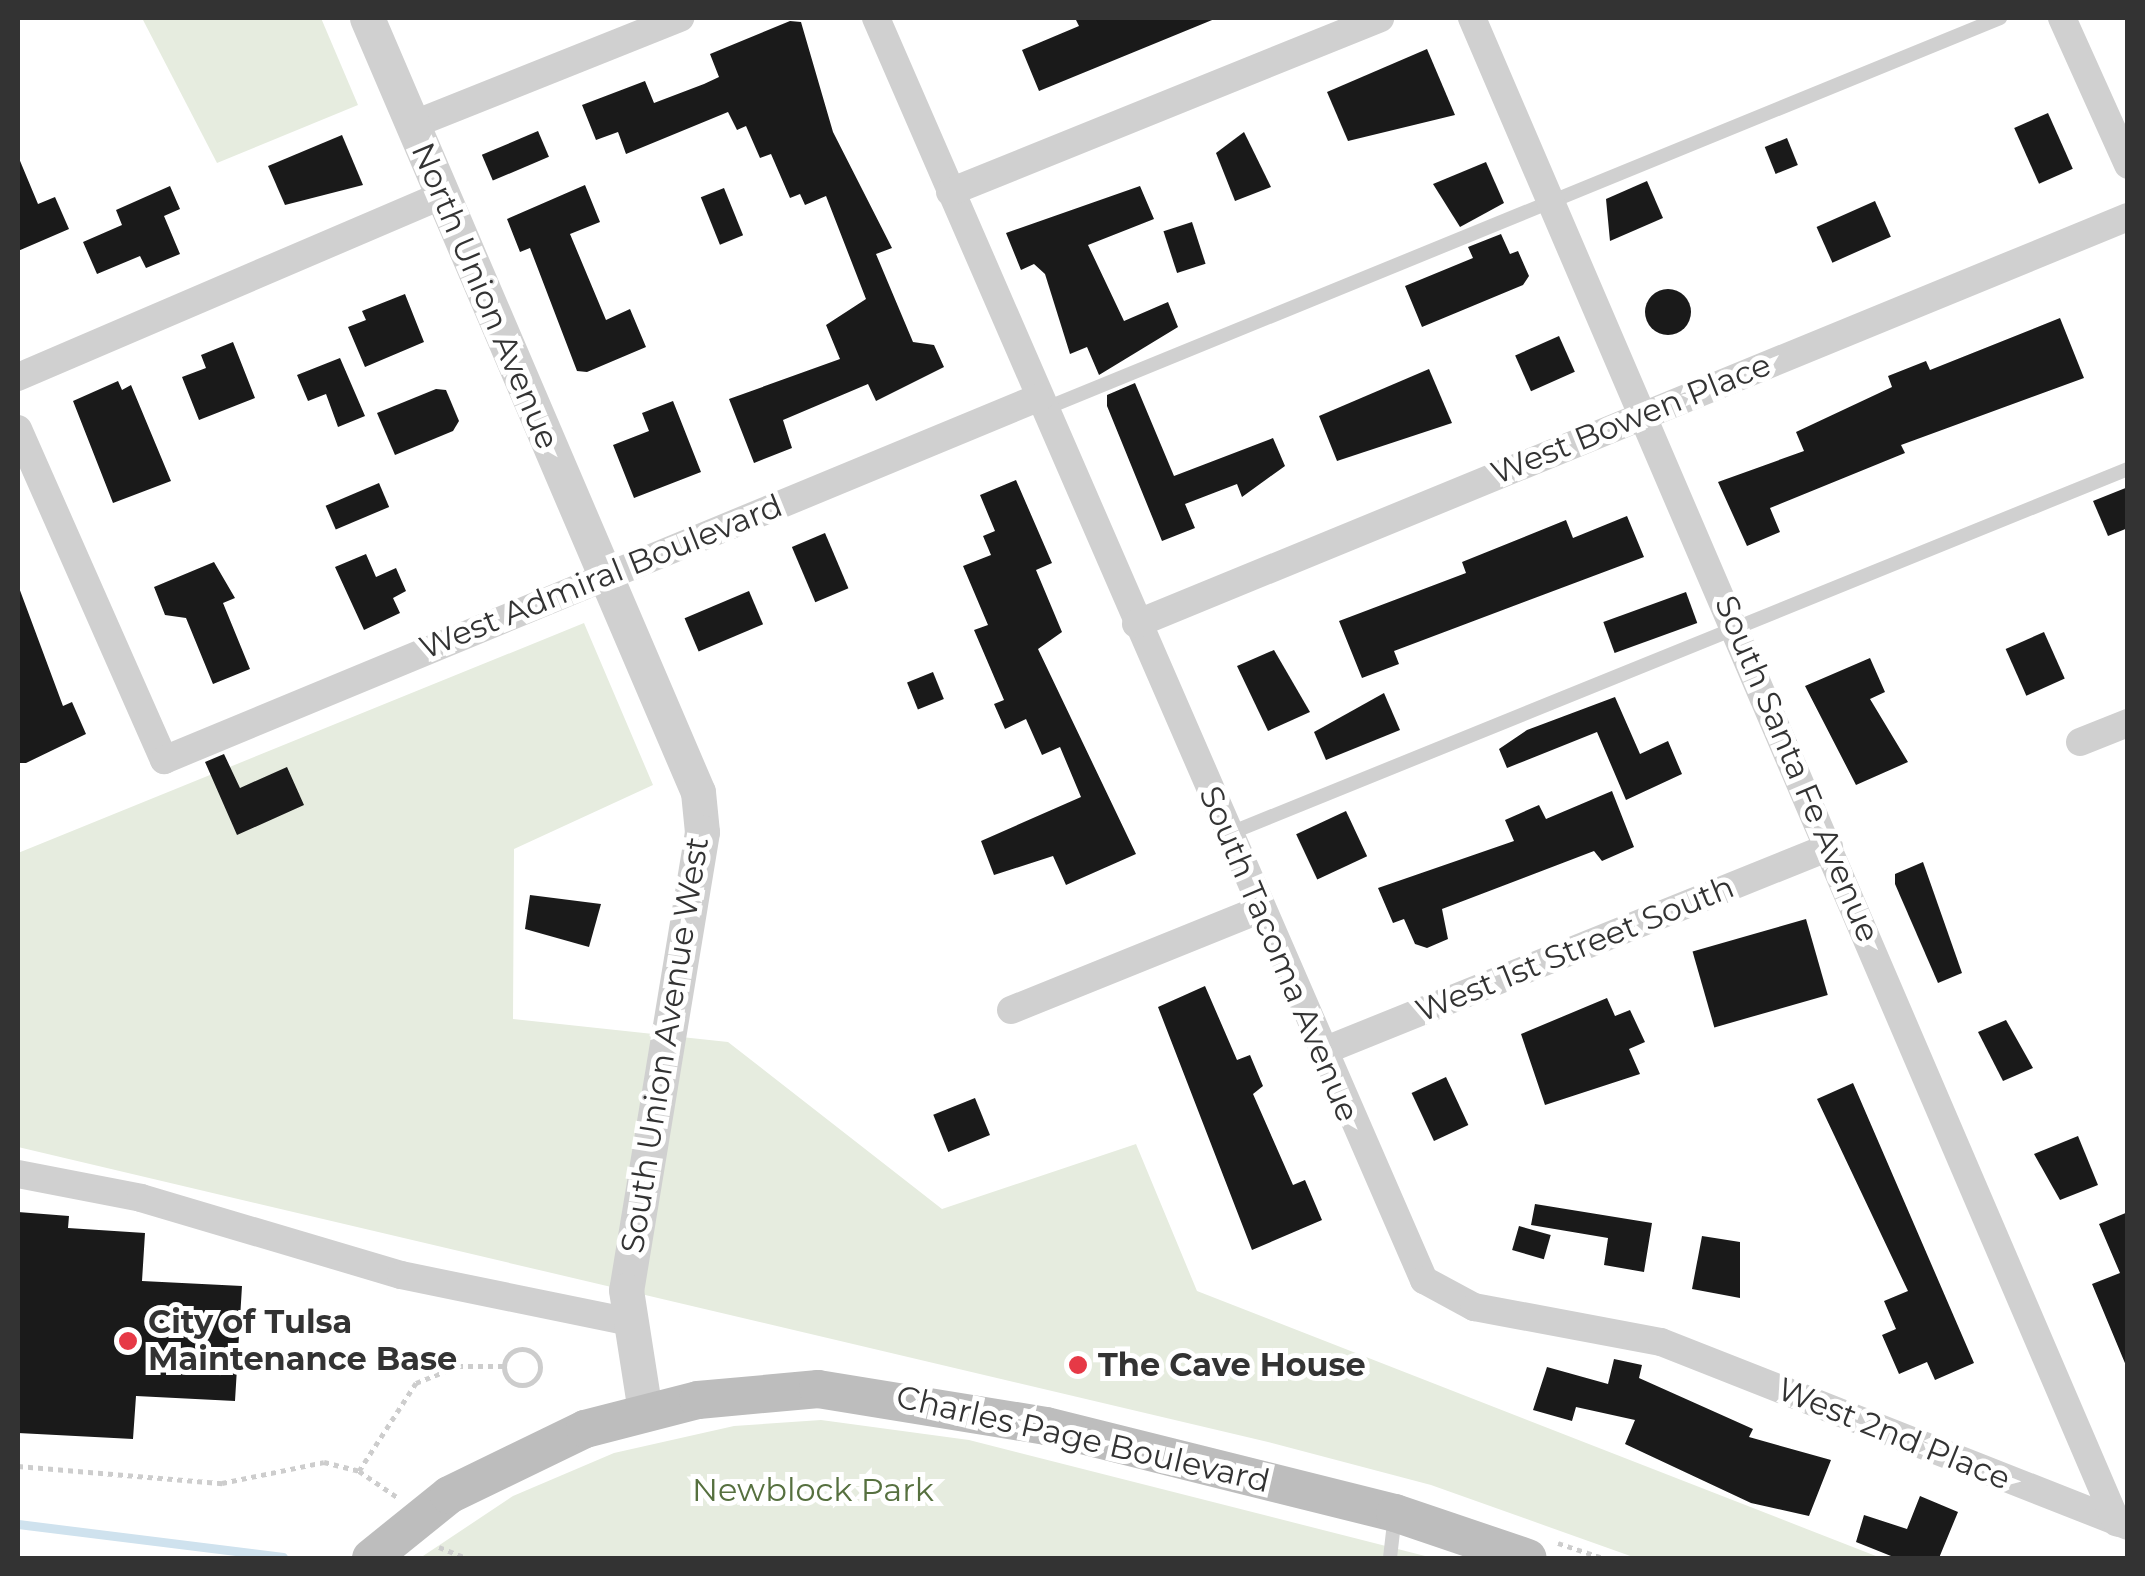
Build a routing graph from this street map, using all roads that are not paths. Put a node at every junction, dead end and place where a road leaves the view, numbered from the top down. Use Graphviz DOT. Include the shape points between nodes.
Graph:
graph roads {
  1 [pos="367,18"];
  2 [pos="680,18"];
  3 [pos="876,18"];
  4 [pos="1380,18"];
  5 [pos="1472,18"];
  6 [pos="2000,18"];
  7 [pos="2062,18"];
  8 [pos="412,125"];
  9 [pos="2128,165"];
  10 [pos="950,192"];
  11 [pos="441,196"];
  12 [pos="1551,197"];
  13 [pos="2128,217"];
  14 [pos="18,377"];
  15 [pos="1042,403"];
  16 [pos="1645,413"];
  17 [pos="18,428"];
  18 [pos="2128,469"];
  19 [pos="604,574"];
  20 [pos="1136,624"];
  21 [pos="1739,632"];
  22 [pos="2128,722"];
  23 [pos="2080,742"];
  24 [pos="1228,834"];
  25 [pos="1829,846"];
  26 [pos="1259,910"];
  27 [pos="1010,1010"];
  28 [pos="1321,1052"];
  29 [pos="18,1174"];
  30 [pos="624,1321"];
  31 [pos="1661,1342"];
  32 [pos="645,1412"];
  33 [pos="1396,1513"];
  34 [pos="2122,1524"];
  35 [pos="371,1558"];
  36 [pos="1390,1558"];
  37 [pos="1528,1558"];
  1 -- 8 [label="street, North Union Avenue"];
  2 -- 8 [label="street"];
  3 -- 10 [label="street, South Tacoma Avenue"];
  4 -- 10 [label="street"];
  5 -- 12 [label="street, South Santa Fe Avenue"];
  6 -- 12 [label="lane"];
  7 -- 9 [label="street"];
  8 -- 11 [label="street, North Union Avenue"];
  10 -- 15 [label="street, South Tacoma Avenue"];
  11 -- 14 [label="street"];
  11 -- 19 [label="street, North Union Avenue"];
  12 -- 15 [label="lane"];
  12 -- 16 [label="street, South Santa Fe Avenue"];
  13 -- 16 [label="street, West Bowen Place"];
  15 -- 19 [label="street, West Admiral Boulevard"];
  15 -- 20 [label="street, South Tacoma Avenue"];
  16 -- 20 [label="street, West Bowen Place"];
  16 -- 21 [label="street, South Santa Fe Avenue"];
  17 -- 19 [label="street, West Admiral Boulevard" via="164,760"];
  18 -- 21 [label="lane"];
  19 -- 30 [label="street, South Union Avenue West" via="694,780 702,832"];
  20 -- 24 [label="street, South Tacoma Avenue"];
  21 -- 24 [label="lane"];
  21 -- 25 [label="street, South Santa Fe Avenue"];
  22 -- 23 [label="street"];
  24 -- 26 [label="street, South Tacoma Avenue"];
  25 -- 28 [label="street, West 1st Street South"];
  25 -- 34 [label="street, South Santa Fe Avenue"];
  26 -- 27 [label="street"];
  26 -- 28 [label="street, South Tacoma Avenue"];
  28 -- 31 [label="street, South Tacoma Avenue" via="1414,1264 1435,1290 1474,1307"];
  29 -- 30 [label="street" via="141,1198 401,1276"];
  30 -- 32 [label="street, South Union Avenue West"];
  31 -- 34 [label="street, West 2nd Place"];
  32 -- 33 [label="main road, Charles Page Boulevard" via="753,1394 875,1391"];
  32 -- 35 [label="main road, Charles Page Boulevard" via="483,1475"];
  33 -- 36 [label="lane"];
  33 -- 37 [label="main road, Charles Page Boulevard"];
}
